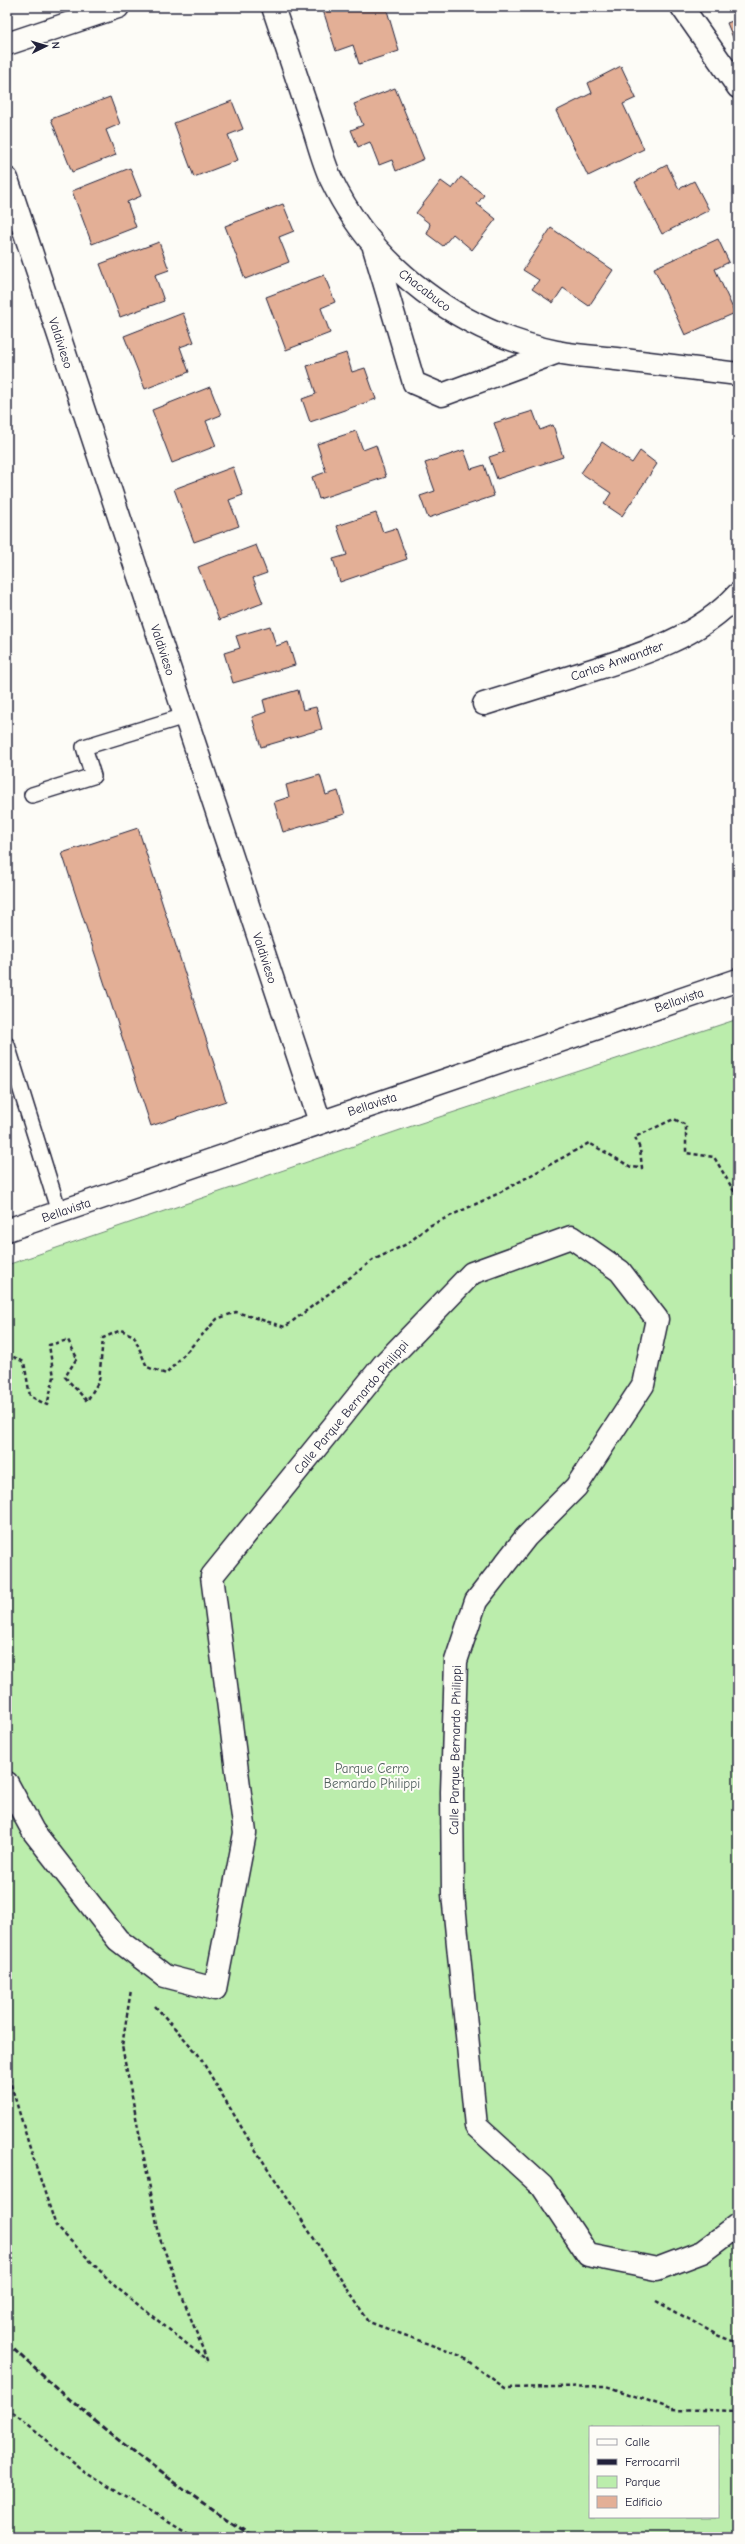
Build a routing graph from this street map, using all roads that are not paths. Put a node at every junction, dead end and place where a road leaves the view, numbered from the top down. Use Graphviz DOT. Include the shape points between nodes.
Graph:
graph roads {
  1 [pos="118,7"];
  2 [pos="272,7"];
  3 [pos="682,7"];
  4 [pos="7,44"];
  5 [pos="738,87"];
  6 [pos="7,179"];
  7 [pos="373,244"];
  8 [pos="558,352"];
  9 [pos="738,374"];
  10 [pos="738,594"];
  11 [pos="484,704"];
  12 [pos="185,716"];
  13 [pos="32,794"];
  14 [pos="738,980"];
  15 [pos="7,1045"];
  16 [pos="320,1122"];
  17 [pos="59,1212"];
  18 [pos="7,1230"];
  19 [pos="7,1783"];
  20 [pos="738,2226"];
  1 -- 4 [label="street"];
  2 -- 7 [label="street, Chacabuco" via="331,179 350,213"];
  3 -- 5 [label="street"];
  6 -- 12 [label="street, Valdivieso"];
  7 -- 8 [label="street, Chacabuco" via="410,280 457,314 523,343"];
  7 -- 8 [label="street" via="414,383 442,395"];
  8 -- 9 [label="street, Chacabuco"];
  10 -- 11 [label="street, Carlos Anwandter" via="704,624 641,655"];
  12 -- 13 [label="lane" via="84,747 93,776"];
  12 -- 16 [label="street, Valdivieso"];
  14 -- 16 [label="street, Bellavista"];
  15 -- 17 [label="lane"];
  16 -- 17 [label="street, Bellavista"];
  17 -- 18 [label="street, Bellavista"];
  19 -- 20 [label="street, Calle Parque Bernardo Philippi" via="33,1831 118,1940 165,1976 215,1989 246,1832 212,1576 383,1365 472,1273 571,1237 620,1271 657,1319 642,1385 576,1487 526,1537 476,1601 456,1661 452,1792 453,1894 476,2126 542,2186 588,2255 657,2269 702,2252"];
}
